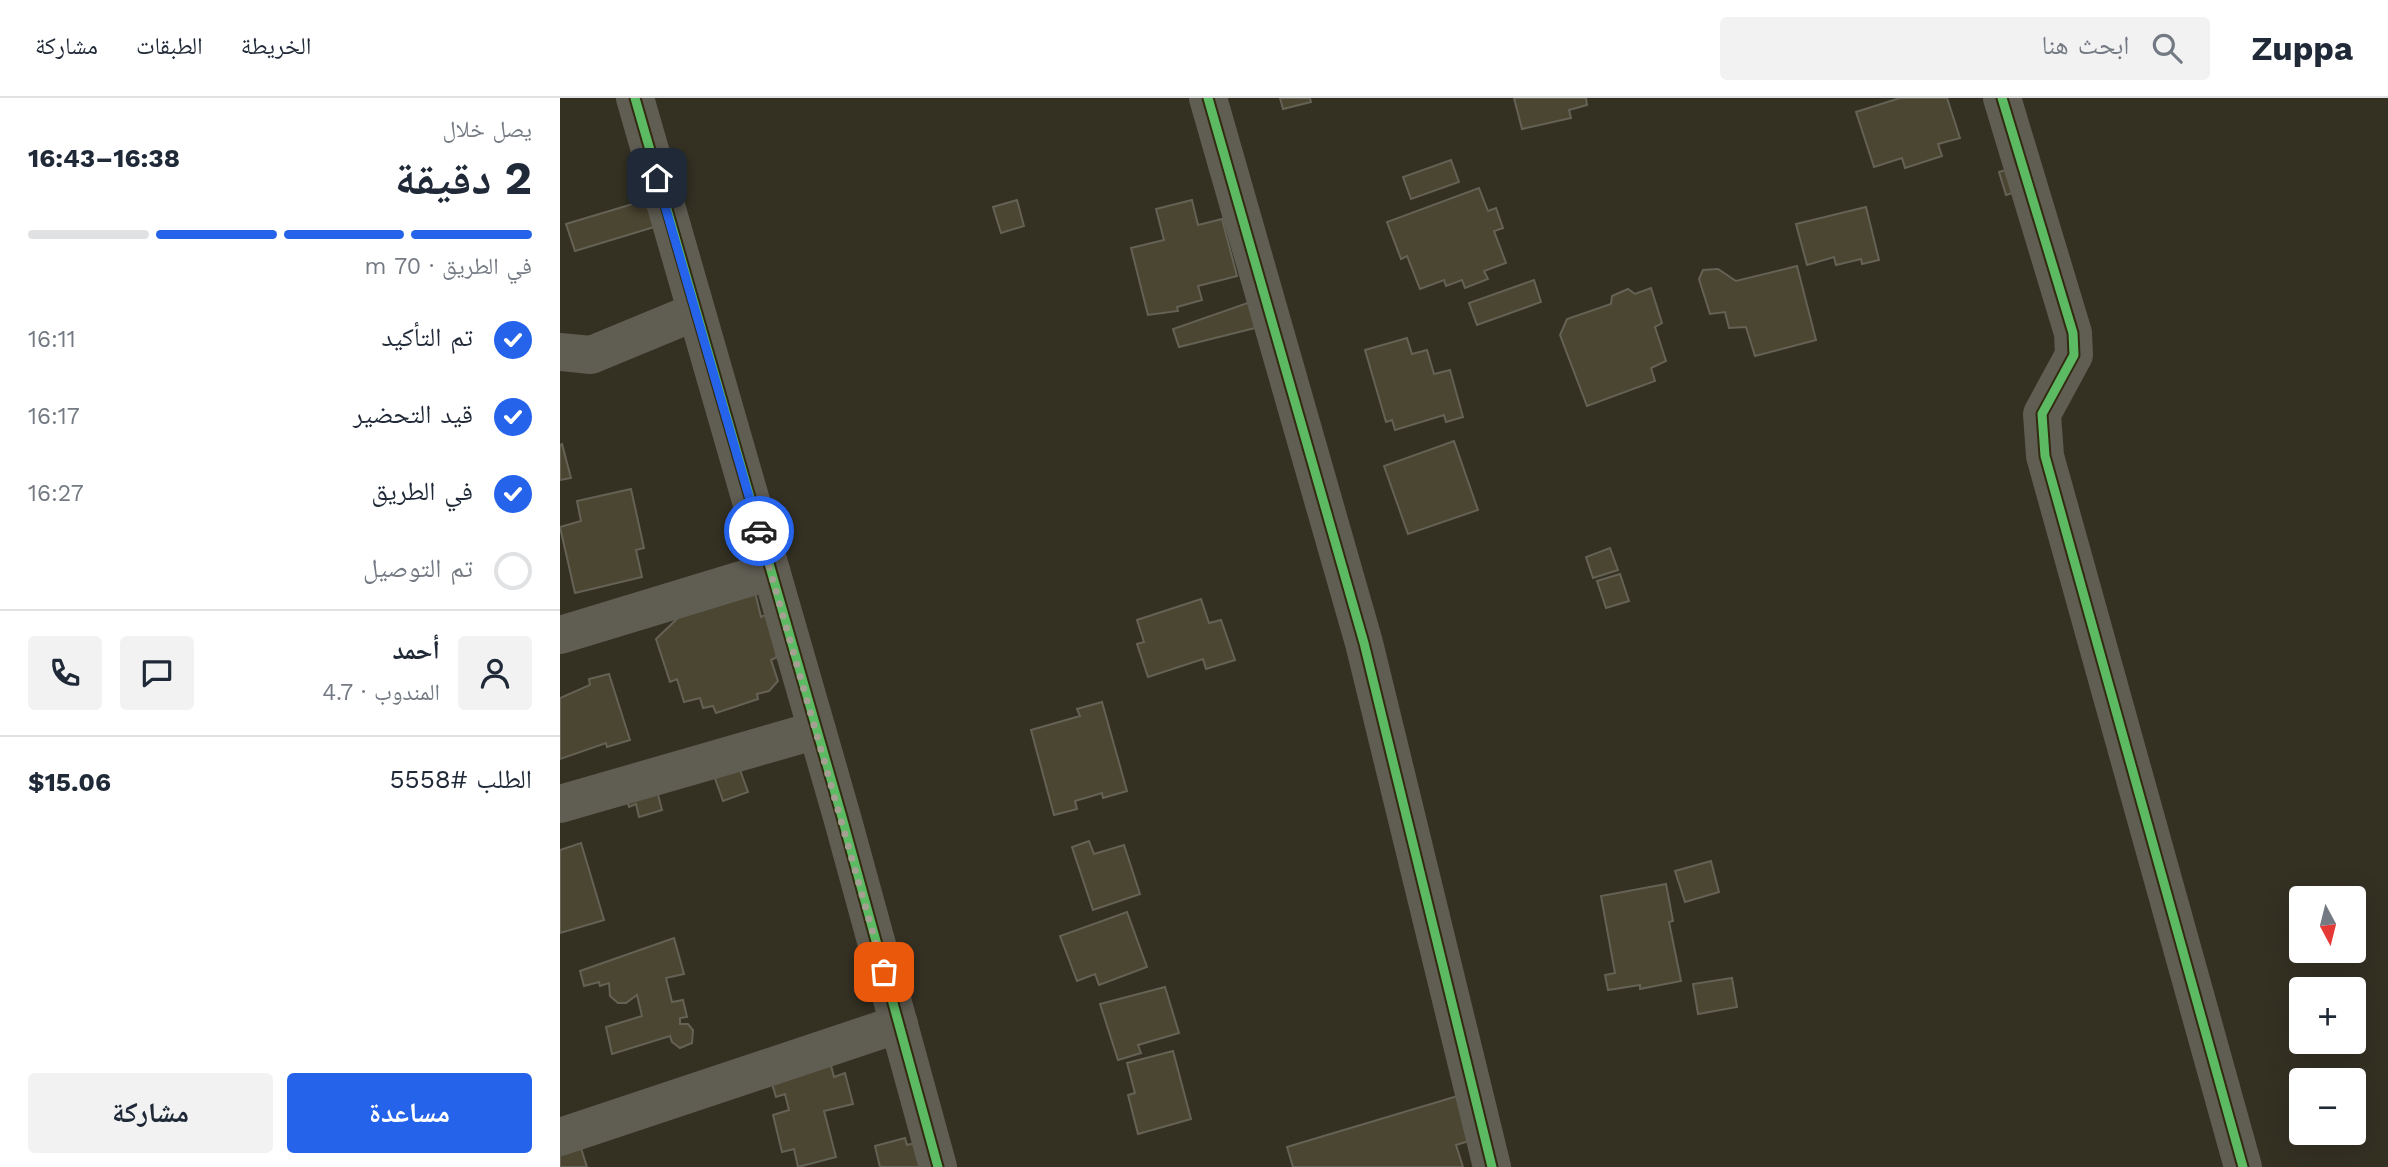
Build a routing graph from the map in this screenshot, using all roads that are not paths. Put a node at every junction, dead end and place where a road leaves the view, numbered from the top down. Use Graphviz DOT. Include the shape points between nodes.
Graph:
graph roads {
  1 [pos="635,98"];
  2 [pos="1208,98"];
  3 [pos="2002,98"];
  4 [pos="695,312"];
  5 [pos="570,361"];
  6 [pos="771,571"];
  7 [pos="560,635"];
  8 [pos="817,730"];
  9 [pos="560,804"];
  10 [pos="899,1024"];
  11 [pos="560,1137"];
  12 [pos="938,1167"];
  13 [pos="1492,1167"];
  14 [pos="2243,1167"];
  1 -- 4 [label="street"];
  2 -- 13 [label="street" via="1364,643"];
  3 -- 14 [label="street" via="2073,333 2074,355 2042,414 2045,456"];
  4 -- 5 [label="street"];
  4 -- 6 [label="street"];
  6 -- 7 [label="street"];
  6 -- 8 [label="street"];
  8 -- 9 [label="street"];
  8 -- 10 [label="street"];
  10 -- 11 [label="street"];
  10 -- 12 [label="street"];
}
